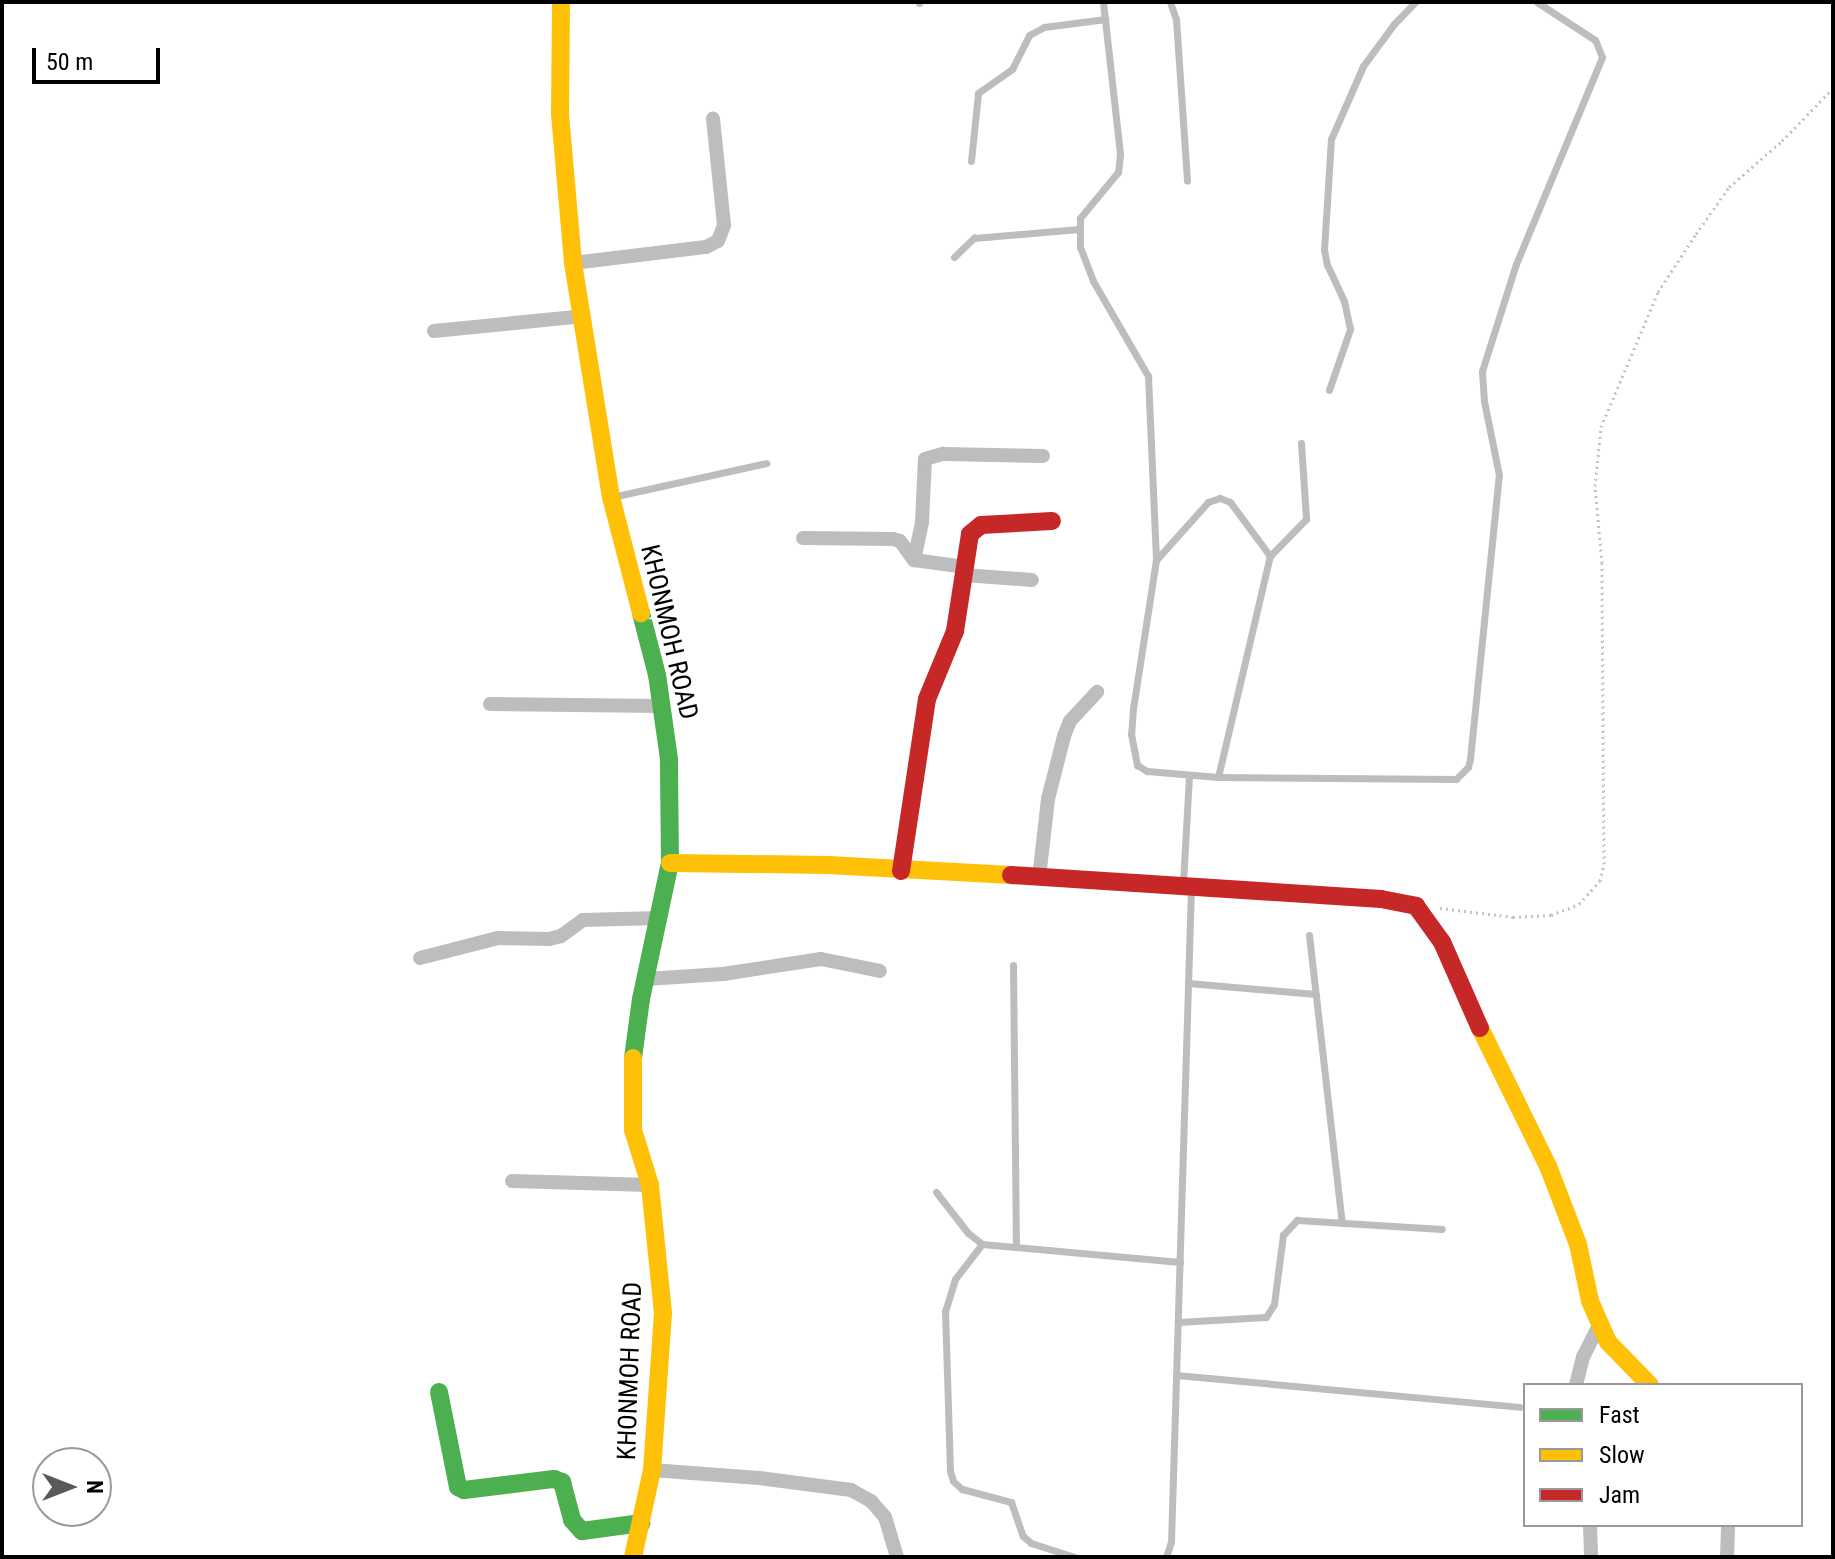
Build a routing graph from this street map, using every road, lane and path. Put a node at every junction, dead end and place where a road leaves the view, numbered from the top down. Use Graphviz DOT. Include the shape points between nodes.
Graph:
graph roads {
  1 [pos="561,2"];
  2 [pos="1103,2"];
  3 [pos="1170,2"];
  4 [pos="1415,2"];
  5 [pos="1537,2"];
  6 [pos="1105,19"];
  7 [pos="1833,88"];
  8 [pos="713,119"];
  9 [pos="971,161"];
  10 [pos="1187,181"];
  11 [pos="1079,229"];
  12 [pos="954,257"];
  13 [pos="573,263"];
  14 [pos="583,316"];
  15 [pos="434,331"];
  16 [pos="1329,390"];
  17 [pos="1301,443"];
  18 [pos="1043,456"];
  19 [pos="766,463"];
  20 [pos="611,497"];
  21 [pos="1052,521"];
  22 [pos="803,538"];
  23 [pos="1270,556"];
  24 [pos="914,560"];
  25 [pos="1156,560"];
  26 [pos="965,571"];
  27 [pos="1032,580"];
  28 [pos="1097,692"];
  29 [pos="490,704"];
  30 [pos="662,706"];
  31 [pos="1189,775"];
  32 [pos="1218,777"];
  33 [pos="670,863"];
  34 [pos="901,871"];
  35 [pos="1039,878"];
  36 [pos="1187,885"];
  37 [pos="1416,906"];
  38 [pos="659,918"];
  39 [pos="1309,935"];
  40 [pos="420,958"];
  41 [pos="1013,965"];
  42 [pos="880,971"];
  43 [pos="646,979"];
  44 [pos="1188,983"];
  45 [pos="1316,994"];
  46 [pos="512,1181"];
  47 [pos="650,1185"];
  48 [pos="936,1192"];
  49 [pos="1342,1223"];
  50 [pos="1442,1229"];
  51 [pos="982,1244"];
  52 [pos="1016,1247"];
  53 [pos="1180,1262"];
  54 [pos="1178,1322"];
  55 [pos="1600,1324"];
  56 [pos="1176,1375"];
  57 [pos="1576,1383"];
  58 [pos="1648,1383"];
  59 [pos="439,1392"];
  60 [pos="1520,1407"];
  61 [pos="652,1470"];
  62 [pos="641,1523"];
  63 [pos="1590,1527"];
  64 [pos="1728,1527"];
  65 [pos="633,1557"];
  66 [pos="897,1557"];
  67 [pos="1075,1557"];
  68 [pos="1166,1557"];
  69 [pos="1591,1557"];
  70 [pos="1727,1557"];
  1 -- 13 [label="street, KHONMOH ROAD" via="560,114"];
  2 -- 6 [label="lane"];
  3 -- 10 [label="lane" via="1176,19"];
  4 -- 16 [label="lane" via="1363,66 1331,139 1324,250 1350,329"];
  5 -- 32 [label="lane" via="1595,40 1602,57 1516,264 1482,371 1499,475 1468,767 1450,780"];
  6 -- 9 [label="lane" via="1044,27 1029,35 1012,69 978,93"];
  6 -- 11 [label="lane" via="1118,172 1085,207"];
  7 -- 37 [label="path" via="1729,187 1696,234 1658,292 1601,427 1595,486 1602,563 1600,881 1579,904 1551,915 1513,917"];
  8 -- 13 [label="street" via="724,225 718,241 706,247"];
  11 -- 12 [label="lane" via="974,238"];
  11 -- 25 [label="lane" via="1083,261 1148,376"];
  13 -- 14 [label="street, KHONMOH ROAD"];
  14 -- 15 [label="street"];
  14 -- 20 [label="street, KHONMOH ROAD"];
  17 -- 23 [label="lane" via="1306,519"];
  18 -- 24 [label="street" via="943,454 925,459"];
  19 -- 20 [label="lane"];
  20 -- 30 [label="street, KHONMOH ROAD"];
  21 -- 26 [label="street" via="973,528"];
  22 -- 24 [label="street" via="893,539"];
  23 -- 25 [label="lane" via="1230,502 1220,498 1208,502"];
  23 -- 32 [label="lane"];
  24 -- 26 [label="street"];
  25 -- 31 [label="lane" via="1133,708 1133,754 1147,771"];
  26 -- 27 [label="street"];
  26 -- 34 [label="street" via="955,631 927,699"];
  28 -- 35 [label="street" via="1070,721 1064,736 1048,799"];
  29 -- 30 [label="street"];
  30 -- 33 [label="street, KHONMOH ROAD" via="669,759"];
  31 -- 32 [label="lane"];
  31 -- 36 [label="lane"];
  33 -- 34 [label="street"];
  33 -- 38 [label="street, KHONMOH ROAD"];
  34 -- 35 [label="street"];
  35 -- 36 [label="street"];
  36 -- 37 [label="street"];
  36 -- 44 [label="lane"];
  37 -- 55 [label="street" via="1442,942 1548,1166 1578,1244"];
  38 -- 40 [label="street" via="597,917 549,939 498,938"];
  38 -- 43 [label="street, KHONMOH ROAD"];
  39 -- 45 [label="lane"];
  41 -- 52 [label="lane"];
  42 -- 43 [label="street" via="821,959"];
  43 -- 47 [label="street, KHONMOH ROAD" via="630,1104"];
  44 -- 45 [label="lane"];
  44 -- 53 [label="lane"];
  45 -- 49 [label="lane"];
  46 -- 47 [label="street"];
  47 -- 61 [label="street, KHONMOH ROAD" via="663,1313"];
  48 -- 51 [label="lane"];
  49 -- 50 [label="lane"];
  49 -- 54 [label="lane" via="1297,1220 1287,1227 1274,1304 1266,1317"];
  51 -- 52 [label="lane"];
  51 -- 67 [label="lane" via="955,1279 945,1311 950,1471 962,1489 1011,1502 1023,1536 1031,1543"];
  52 -- 53 [label="lane"];
  53 -- 54 [label="lane"];
  54 -- 56 [label="lane"];
  55 -- 57 [label="street"];
  55 -- 58 [label="street" via="1608,1342"];
  56 -- 60 [label="lane"];
  56 -- 68 [label="lane" via="1171,1542"];
  59 -- 62 [label="street" via="458,1487 554,1479 562,1482 572,1520 582,1531"];
  61 -- 62 [label="street, KHONMOH ROAD"];
  61 -- 66 [label="street" via="851,1490 885,1517"];
  62 -- 65 [label="street, KHONMOH ROAD"];
  63 -- 69 [label="street"];
  64 -- 70 [label="street"];
}
